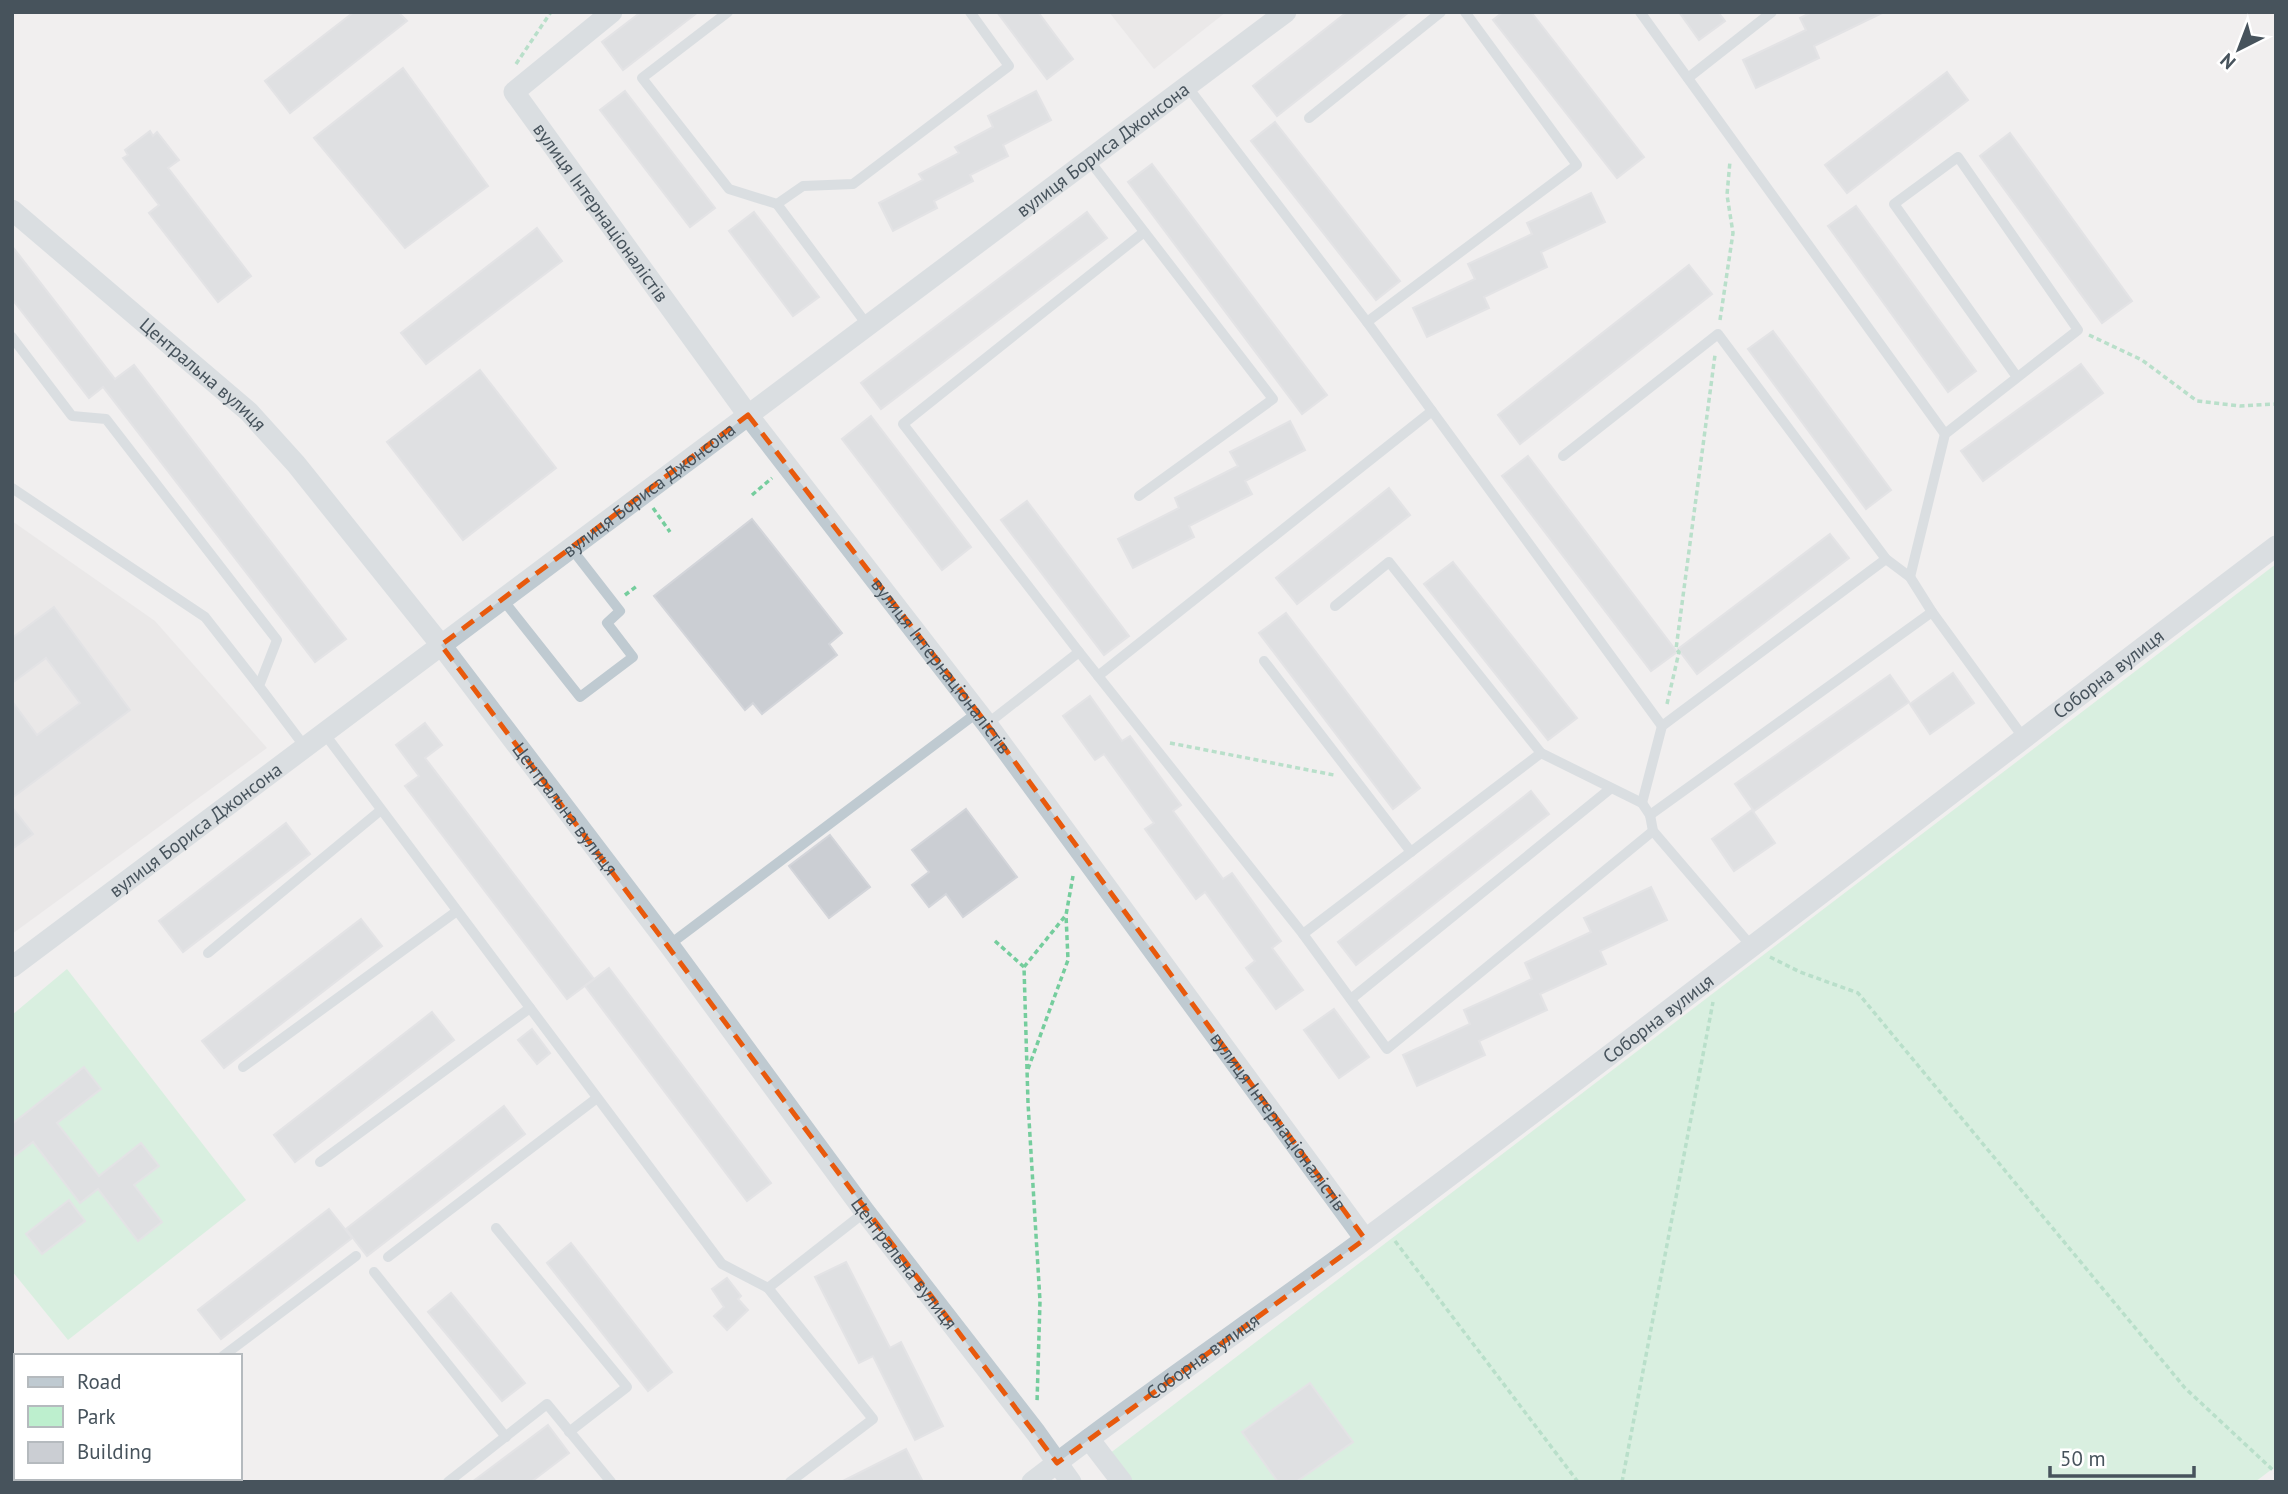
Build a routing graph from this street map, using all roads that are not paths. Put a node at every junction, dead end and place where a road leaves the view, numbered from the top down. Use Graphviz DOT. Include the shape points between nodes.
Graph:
graph roads {
  1 [pos="612,12"];
  2 [pos="728,12"];
  3 [pos="970,12"];
  4 [pos="1286,12"];
  5 [pos="1441,12"];
  6 [pos="1465,12"];
  7 [pos="1640,12"];
  8 [pos="1772,12"];
  9 [pos="1757,17"];
  10 [pos="1688,78"];
  11 [pos="1187,86"];
  12 [pos="1309,118"];
  13 [pos="1089,160"];
  14 [pos="777,204"];
  15 [pos="12,210"];
  16 [pos="1144,232"];
  17 [pos="1367,322"];
  18 [pos="869,326"];
  19 [pos="12,337"];
  20 [pos="2017,377"];
  21 [pos="1432,411"];
  22 [pos="748,415"];
  23 [pos="1945,434"];
  24 [pos="1563,456"];
  25 [pos="12,488"];
  26 [pos="1139,496"];
  27 [pos="2276,546"];
  28 [pos="571,548"];
  29 [pos="1886,559"];
  30 [pos="1910,577"];
  31 [pos="503,600"];
  32 [pos="1335,606"];
  33 [pos="1932,612"];
  34 [pos="441,645"];
  35 [pos="1079,652"];
  36 [pos="1264,662"];
  37 [pos="1098,676"];
  38 [pos="259,686"];
  39 [pos="982,718"];
  40 [pos="1662,726"];
  41 [pos="324,733"];
  42 [pos="2023,737"];
  43 [pos="306,747"];
  44 [pos="1541,753"];
  45 [pos="1610,789"];
  46 [pos="1642,803"];
  47 [pos="381,810"];
  48 [pos="1650,815"];
  49 [pos="1653,831"];
  50 [pos="1410,852"];
  51 [pos="457,911"];
  52 [pos="1303,934"];
  53 [pos="669,945"];
  54 [pos="1753,948"];
  55 [pos="208,954"];
  56 [pos="12,967"];
  57 [pos="1352,999"];
  58 [pos="530,1009"];
  59 [pos="243,1067"];
  60 [pos="597,1098"];
  61 [pos="320,1162"];
  62 [pos="865,1212"];
  63 [pos="496,1228"];
  64 [pos="1365,1240"];
  65 [pos="356,1256"];
  66 [pos="388,1256"];
  67 [pos="374,1272"];
  68 [pos="768,1288"];
  69 [pos="226,1354"];
  70 [pos="569,1432"];
  71 [pos="506,1437"];
  72 [pos="1089,1439"];
  73 [pos="1057,1463"];
  74 [pos="448,1482"];
  75 [pos="611,1482"];
  76 [pos="790,1482"];
  77 [pos="1032,1482"];
  78 [pos="1071,1482"];
  79 [pos="1122,1482"];
  1 -- 22 [label="street, вулиця Інтернаціоналістів" via="514,92"];
  2 -- 14 [label="lane" via="642,78 729,189"];
  3 -- 14 [label="lane" via="1009,66 853,184 803,186"];
  4 -- 11 [label="street, вулиця Бориса Джонсона"];
  5 -- 12 [label="lane"];
  6 -- 17 [label="lane" via="1577,165"];
  7 -- 10 [label="lane"];
  8 -- 9 [label="lane"];
  9 -- 10 [label="lane"];
  10 -- 23 [label="lane"];
  11 -- 13 [label="street, вулиця Бориса Джонсона"];
  11 -- 17 [label="lane"];
  13 -- 16 [label="lane"];
  13 -- 18 [label="street, вулиця Бориса Джонсона"];
  14 -- 18 [label="lane"];
  15 -- 34 [label="street, Центральна вулиця" via="249,412"];
  16 -- 26 [label="lane" via="1273,399"];
  16 -- 35 [label="lane" via="903,424"];
  17 -- 21 [label="lane"];
  18 -- 22 [label="street, вулиця Бориса Джонсона"];
  19 -- 38 [label="lane" via="72,416 106,419 276,640"];
  20 -- 20 [label="lane" via="1894,204 1958,157 2078,330"];
  20 -- 23 [label="lane"];
  21 -- 37 [label="lane"];
  21 -- 40 [label="lane"];
  22 -- 28 [label="street, вулиця Бориса Джонсона"];
  22 -- 39 [label="street, вулиця Інтернаціоналістів"];
  23 -- 30 [label="lane"];
  24 -- 29 [label="lane" via="1718,334"];
  25 -- 38 [label="lane" via="205,617"];
  27 -- 42 [label="street, Соборна вулиця"];
  28 -- 31 [label="street, вулиця Бориса Джонсона"];
  28 -- 31 [label="lane" via="620,611 607,623 633,657 580,697"];
  29 -- 30 [label="lane"];
  29 -- 40 [label="lane"];
  30 -- 33 [label="lane"];
  31 -- 34 [label="street, вулиця Бориса Джонсона"];
  32 -- 44 [label="lane" via="1389,562"];
  33 -- 42 [label="lane"];
  33 -- 48 [label="lane"];
  34 -- 41 [label="street, вулиця Бориса Джонсона"];
  34 -- 53 [label="street, Центральна вулиця"];
  35 -- 37 [label="lane"];
  35 -- 39 [label="lane"];
  36 -- 50 [label="lane"];
  37 -- 52 [label="lane"];
  38 -- 43 [label="lane"];
  39 -- 53 [label="lane"];
  39 -- 64 [label="street, вулиця Інтернаціоналістів"];
  40 -- 46 [label="lane"];
  41 -- 43 [label="street, вулиця Бориса Джонсона"];
  41 -- 47 [label="lane"];
  42 -- 54 [label="street, Соборна вулиця"];
  43 -- 56 [label="street, вулиця Бориса Джонсона"];
  44 -- 45 [label="lane"];
  44 -- 50 [label="lane"];
  45 -- 46 [label="lane"];
  45 -- 57 [label="lane"];
  46 -- 48 [label="lane"];
  47 -- 51 [label="lane"];
  47 -- 55 [label="lane"];
  48 -- 49 [label="lane"];
  49 -- 54 [label="lane"];
  49 -- 57 [label="lane" via="1387,1049"];
  50 -- 52 [label="lane"];
  51 -- 58 [label="lane"];
  51 -- 59 [label="lane"];
  52 -- 57 [label="lane"];
  53 -- 62 [label="street, Центральна вулиця"];
  54 -- 64 [label="street, Соборна вулиця"];
  58 -- 60 [label="lane"];
  58 -- 61 [label="lane"];
  60 -- 66 [label="lane"];
  60 -- 68 [label="lane" via="722,1264"];
  62 -- 68 [label="lane"];
  62 -- 73 [label="street, Центральна вулиця"];
  63 -- 70 [label="lane" via="627,1387"];
  64 -- 72 [label="street, Соборна вулиця"];
  65 -- 69 [label="lane"];
  67 -- 71 [label="lane"];
  68 -- 76 [label="lane" via="873,1419"];
  70 -- 71 [label="lane" via="547,1404"];
  70 -- 75 [label="lane"];
  71 -- 74 [label="lane"];
  72 -- 73 [label="street, Соборна вулиця"];
  72 -- 79 [label="street"];
  73 -- 77 [label="street, Соборна вулиця"];
  73 -- 78 [label="street, Центральна вулиця"];
}
